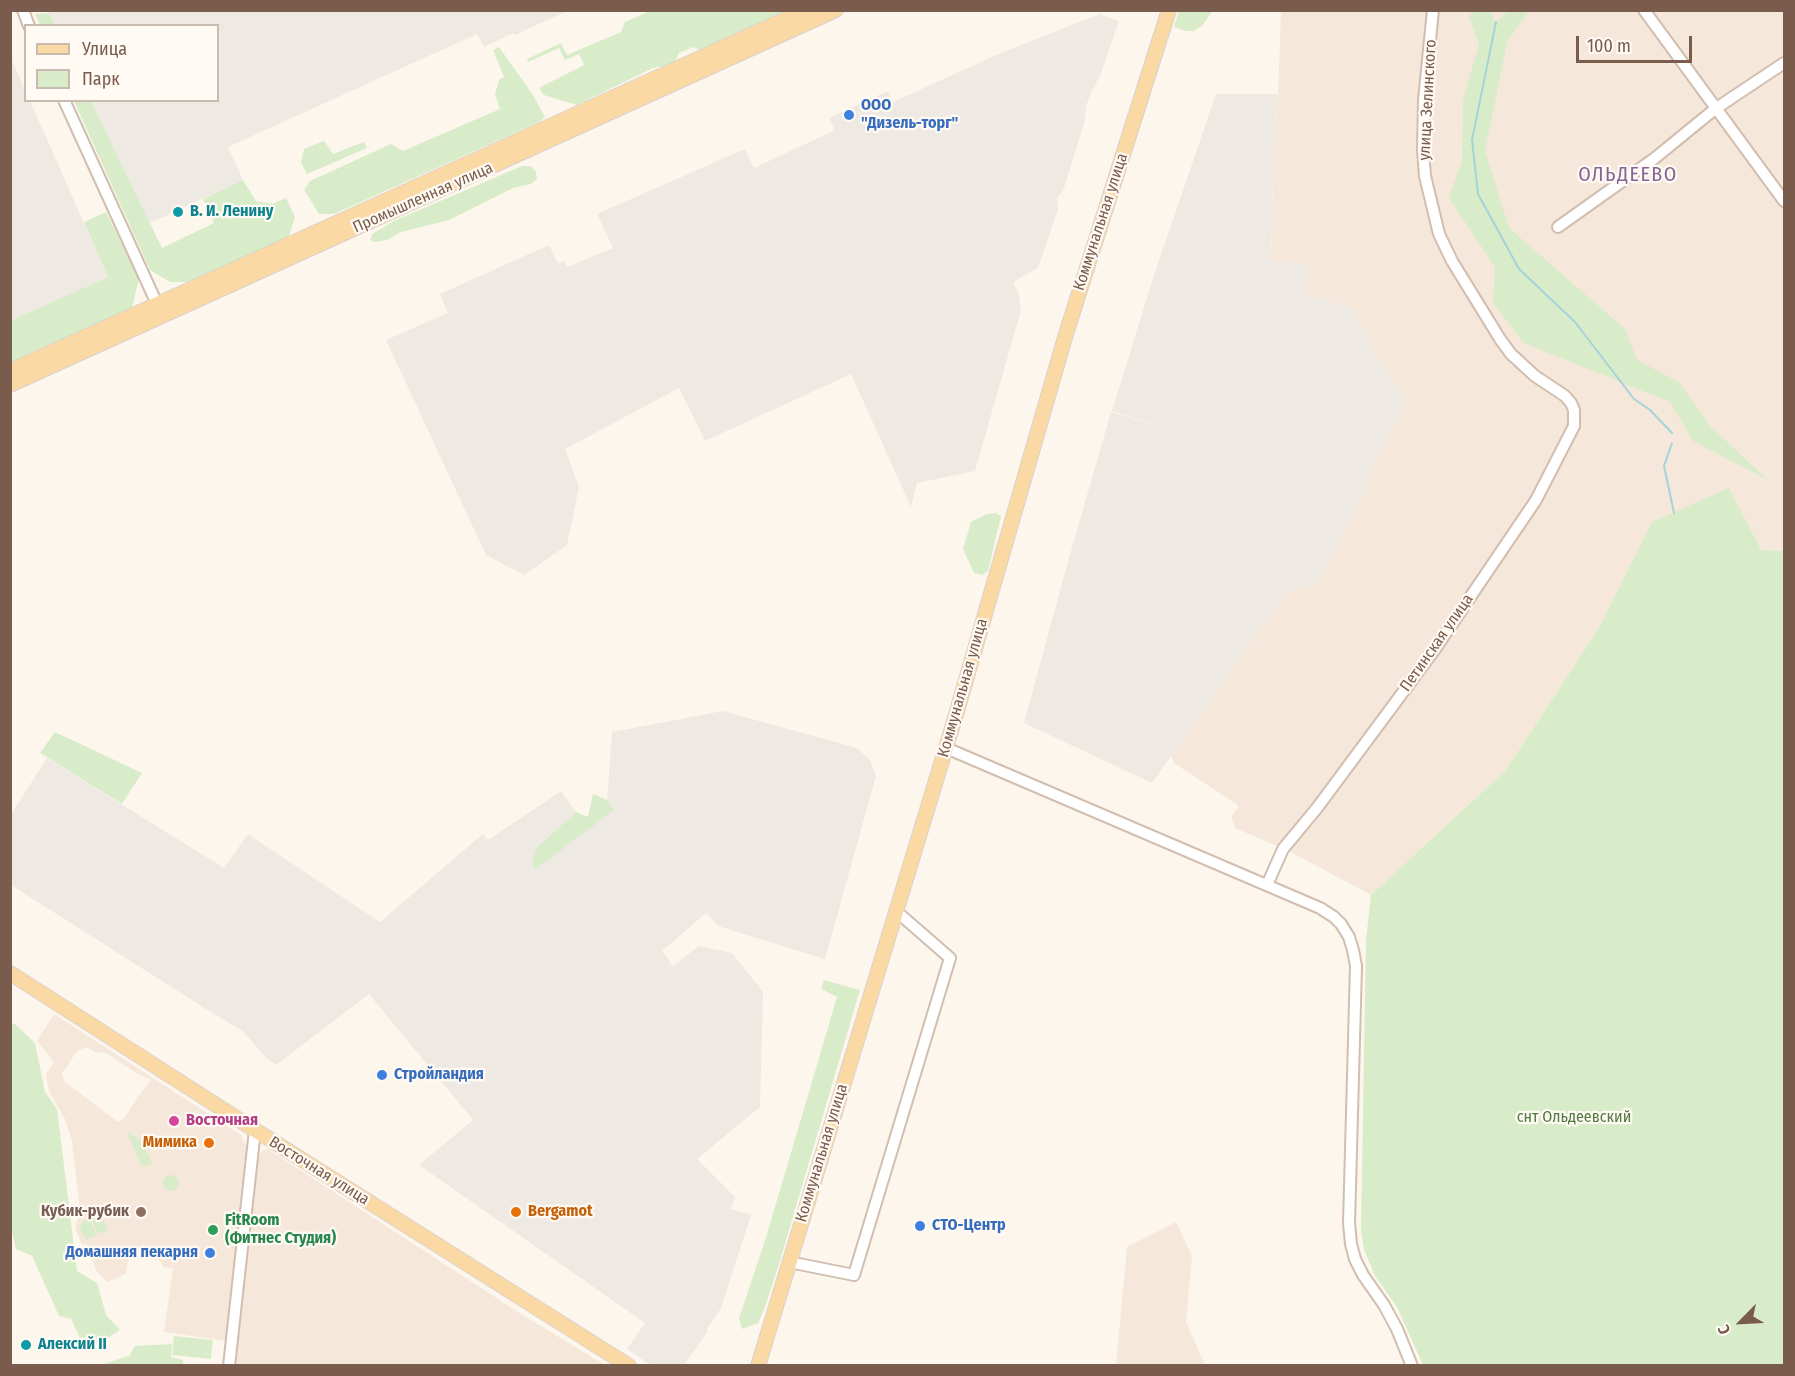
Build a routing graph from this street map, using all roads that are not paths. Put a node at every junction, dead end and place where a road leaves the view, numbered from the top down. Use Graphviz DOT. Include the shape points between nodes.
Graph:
graph roads {
  1 [pos="23,10"];
  2 [pos="806,10"];
  3 [pos="836,10"];
  4 [pos="1169,10"];
  5 [pos="1433,10"];
  6 [pos="1644,10"];
  7 [pos="29,24"];
  8 [pos="744,45"];
  9 [pos="1785,63"];
  10 [pos="65,102"];
  11 [pos="1715,109"];
  12 [pos="1785,201"];
  13 [pos="1558,227"];
  14 [pos="318,238"];
  15 [pos="148,286"];
  16 [pos="181,294"];
  17 [pos="160,310"];
  18 [pos="10,371"];
  19 [pos="10,385"];
  20 [pos="1574,426"];
  21 [pos="946,748"];
  22 [pos="1267,885"];
  23 [pos="896,911"];
  24 [pos="10,973"];
  25 [pos="255,1130"];
  26 [pos="789,1262"];
  27 [pos="229,1365"];
  28 [pos="629,1365"];
  29 [pos="758,1365"];
  30 [pos="1412,1365"];
  1 -- 7 [label="street"];
  2 -- 8 [label="main road, Промышленная улица"];
  3 -- 8 [label="main road, Промышленная улица"];
  4 -- 21 [label="main road, Коммунальная улица" via="1069,325"];
  5 -- 20 [label="street, улица Зелинского" via="1423,150 1439,234 1511,354 1571,403"];
  6 -- 11 [label="street"];
  8 -- 14 [label="main road, Промышленная улица"];
  9 -- 11 [label="street"];
  10 -- 15 [label="street"];
  11 -- 12 [label="street"];
  11 -- 13 [label="street" via="1655,158"];
  14 -- 16 [label="main road, Промышленная улица"];
  14 -- 17 [label="main road, Промышленная улица"];
  15 -- 16 [label="street" via="161,293"];
  15 -- 17 [label="street"];
  16 -- 17 [label="main road, Промышленная улица"];
  17 -- 18 [label="main road, Промышленная улица"];
  17 -- 19 [label="main road, Промышленная улица"];
  20 -- 22 [label="street, Петинская улица" via="1536,500 1435,649 1283,849"];
  21 -- 22 [label="street"];
  21 -- 23 [label="main road, Коммунальная улица"];
  22 -- 30 [label="street" via="1334,917 1349,937 1353,950 1356,966 1351,1244 1363,1275 1388,1313"];
  23 -- 26 [label="main road, Коммунальная улица"];
  23 -- 26 [label="street" via="950,958 860,1257 854,1275"];
  24 -- 25 [label="main road, Восточная улица"];
  25 -- 27 [label="street"];
  25 -- 28 [label="main road, Восточная улица"];
  26 -- 29 [label="main road, Коммунальная улица"];
}
